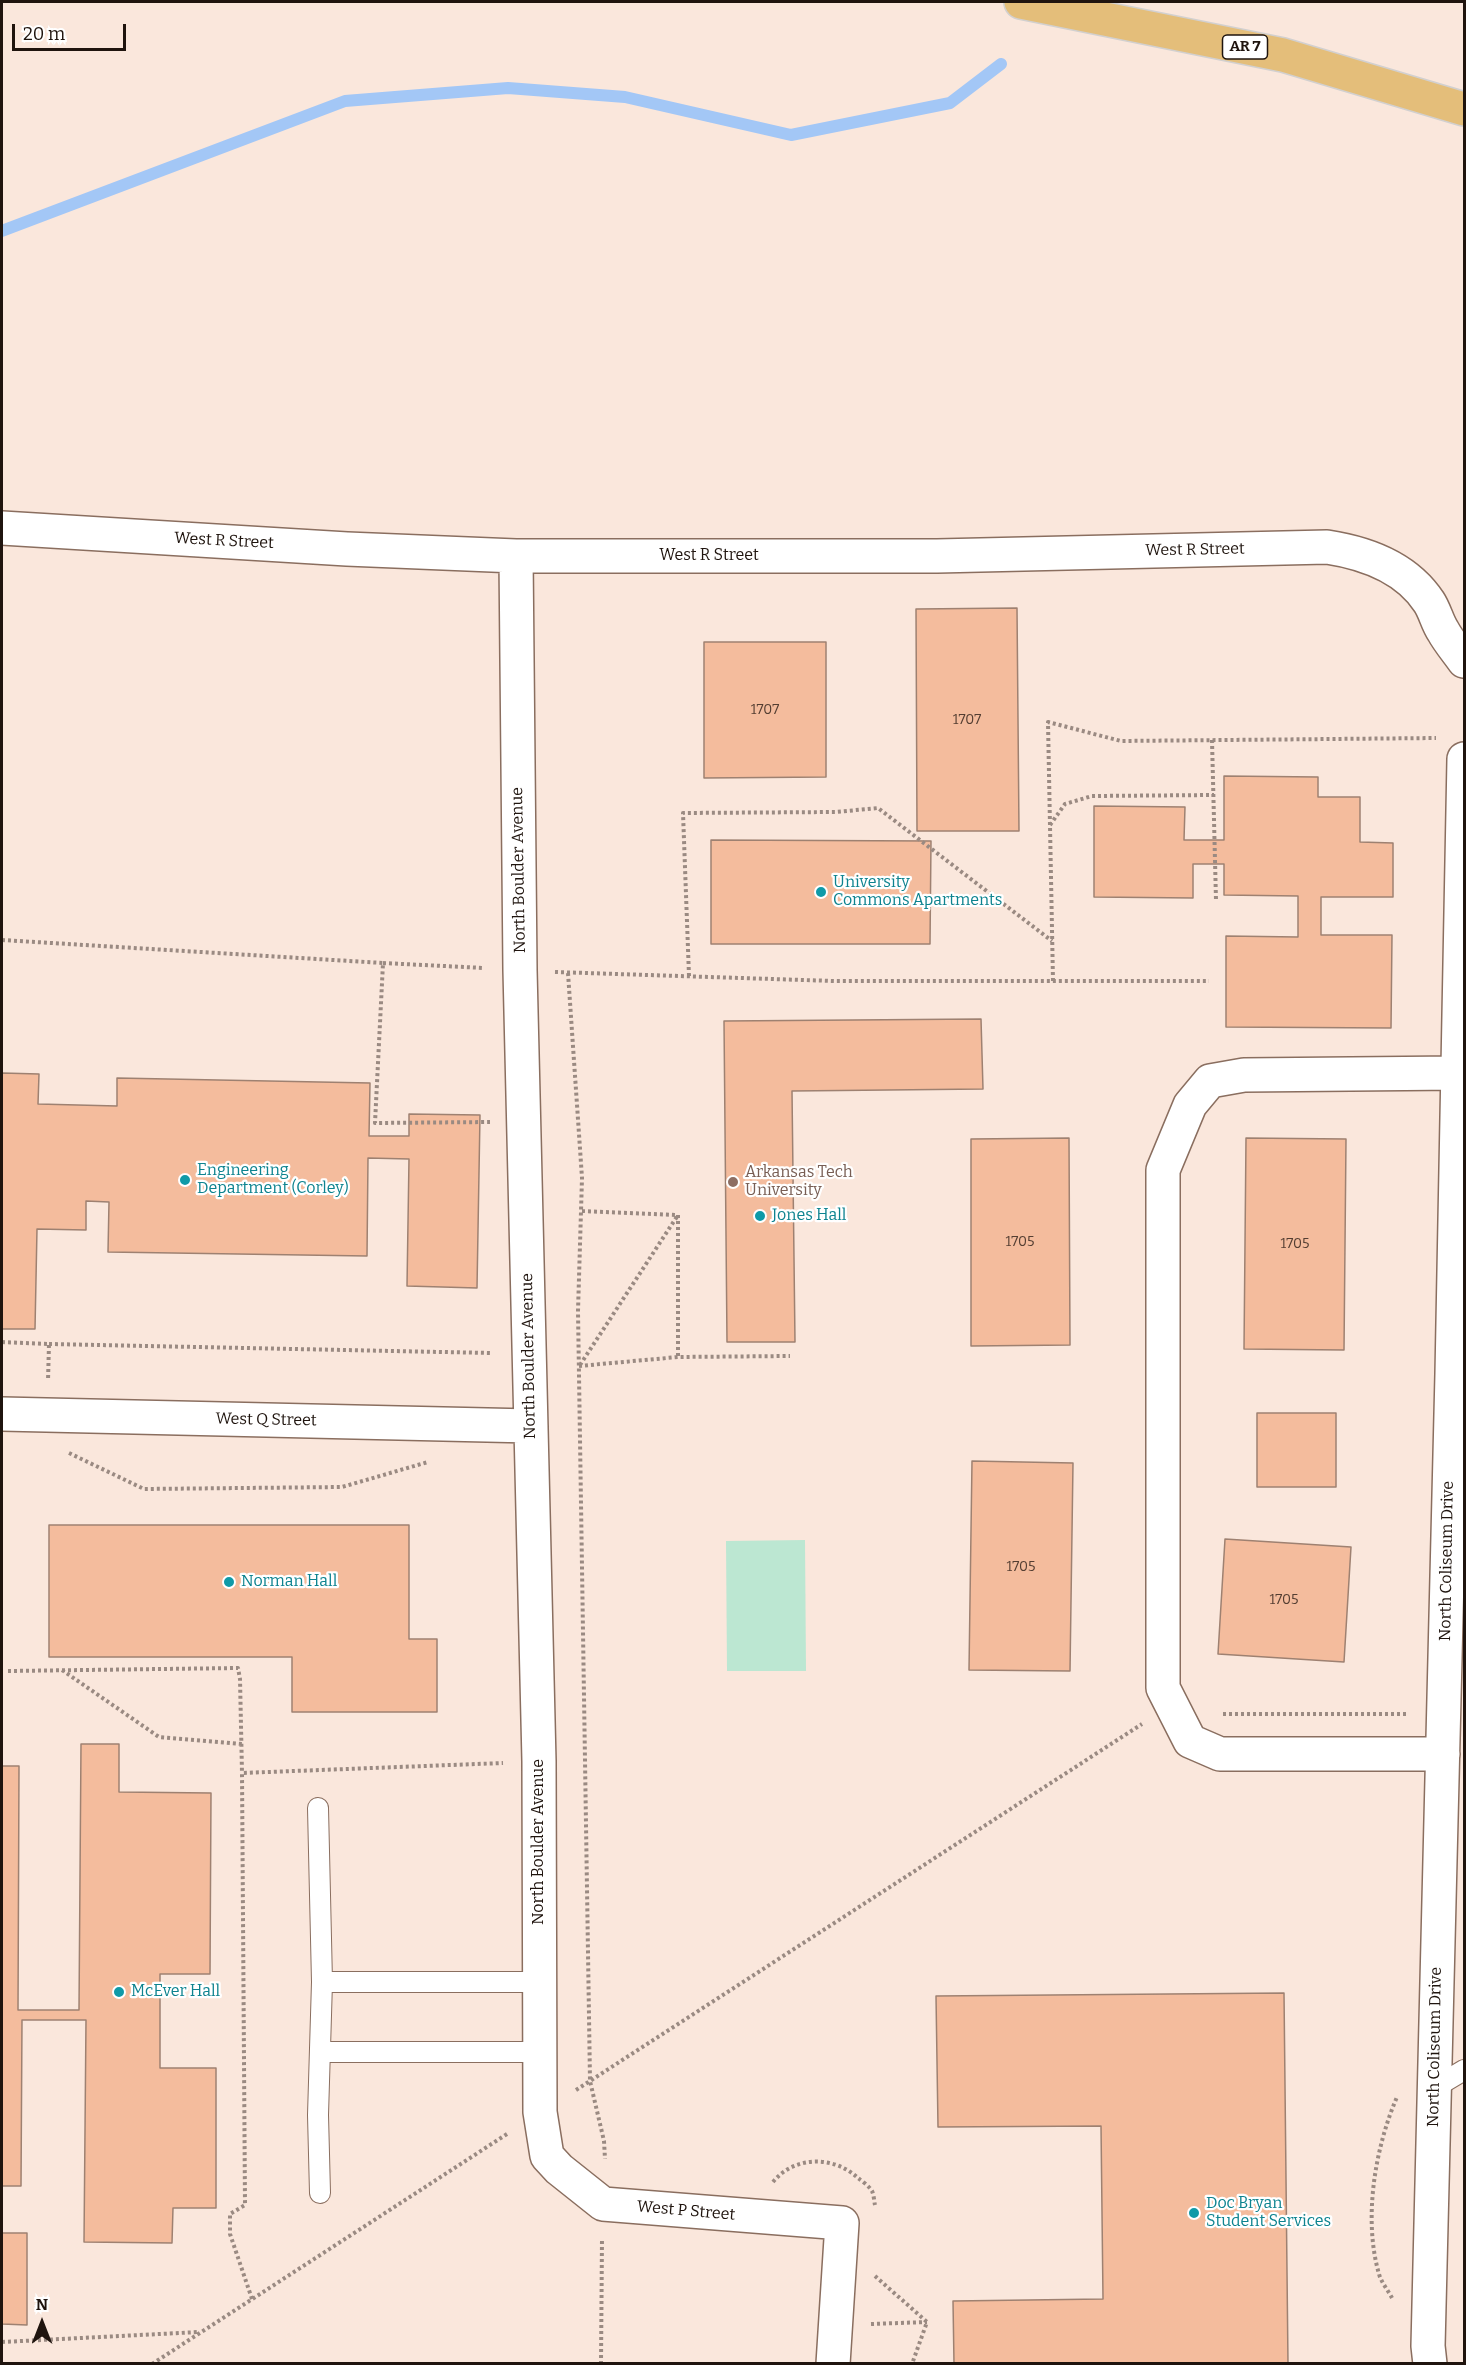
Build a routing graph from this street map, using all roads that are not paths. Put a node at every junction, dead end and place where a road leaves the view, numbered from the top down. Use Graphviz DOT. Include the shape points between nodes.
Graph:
graph roads {
  1 [pos="1021,2"];
  2 [pos="1464,110"];
  3 [pos="2,528"];
  4 [pos="516,556"];
  5 [pos="1464,661"];
  6 [pos="1453,748"];
  7 [pos="1461,1081"];
  8 [pos="8,1414"];
  9 [pos="531,1441"];
  10 [pos="1443,1754"];
  11 [pos="318,1808"];
  12 [pos="322,1982"];
  13 [pos="539,1982"];
  14 [pos="320,2052"];
  15 [pos="540,2052"];
  16 [pos="1464,2070"];
  17 [pos="1434,2088"];
  18 [pos="320,2193"];
  19 [pos="603,2204"];
  20 [pos="1436,2358"];
  21 [pos="833,2364"];
  1 -- 2 [label="highway, AR 7" via="1283,55"];
  3 -- 4 [label="street, West R Street"];
  4 -- 5 [label="street, West R Street" via="937,556 1326,547 1355,551 1410,580 1429,602 1442,630"];
  4 -- 9 [label="street, North Boulder Avenue" via="520,970"];
  6 -- 7 [label="street, North Coliseum Drive"];
  7 -- 10 [label="street, North Coliseum Drive"];
  7 -- 10 [label="street" via="1244,1075 1210,1081 1190,1105 1163,1170 1163,1688 1190,1741 1220,1754"];
  8 -- 9 [label="street, West Q Street"];
  9 -- 13 [label="street, North Boulder Avenue" via="539,1761"];
  10 -- 17 [label="street, North Coliseum Drive"];
  11 -- 12 [label="lane"];
  12 -- 13 [label="lane"];
  12 -- 14 [label="lane"];
  13 -- 15 [label="street, North Boulder Avenue"];
  14 -- 15 [label="lane"];
  14 -- 18 [label="lane"];
  15 -- 19 [label="street, North Boulder Avenue" via="540,2112 547,2156"];
  16 -- 17 [label="lane"];
  17 -- 20 [label="street, North Coliseum Drive"];
  19 -- 21 [label="street, West P Street" via="842,2223"];
}
